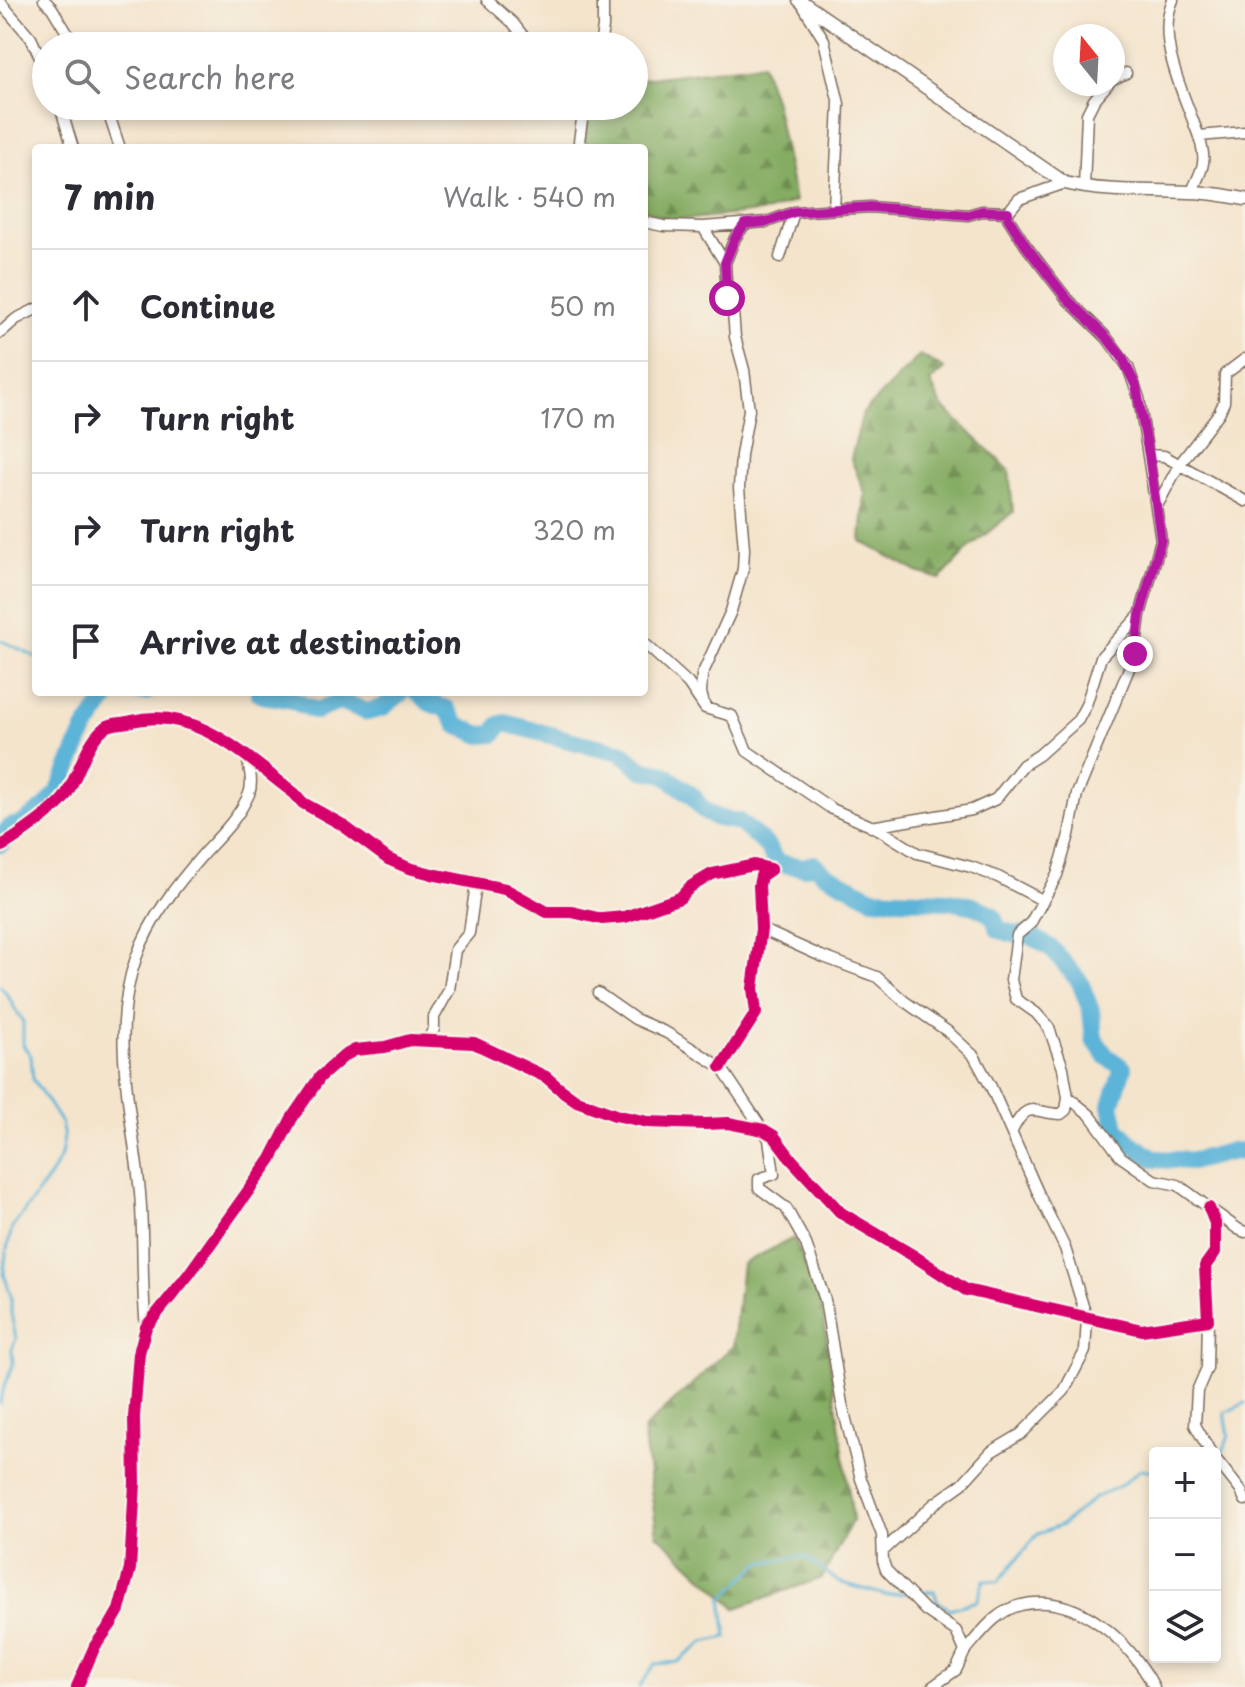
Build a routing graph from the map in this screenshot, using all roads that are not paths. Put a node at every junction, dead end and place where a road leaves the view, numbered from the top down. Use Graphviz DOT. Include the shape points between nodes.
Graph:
graph roads {
  1 [pos="44,0"];
  2 [pos="487,0"];
  3 [pos="603,0"];
  4 [pos="799,0"];
  5 [pos="1173,0"];
  6 [pos="0,2"];
  7 [pos="67,32"];
  8 [pos="520,32"];
  9 [pos="602,32"];
  10 [pos="32,40"];
  11 [pos="1098,96"];
  12 [pos="64,120"];
  13 [pos="111,120"];
  14 [pos="581,120"];
  15 [pos="1245,132"];
  16 [pos="1199,136"];
  17 [pos="72,144"];
  18 [pos="119,144"];
  19 [pos="580,144"];
  20 [pos="1065,183"];
  21 [pos="1084,187"];
  22 [pos="1192,192"];
  23 [pos="1245,199"];
  24 [pos="834,209"];
  25 [pos="794,212"];
  26 [pos="1008,212"];
  27 [pos="648,223"];
  28 [pos="745,224"];
  29 [pos="703,227"];
  30 [pos="780,257"];
  31 [pos="725,263"];
  32 [pos="32,311"];
  33 [pos="0,333"];
  34 [pos="1245,359"];
  35 [pos="1149,455"];
  36 [pos="1179,465"];
  37 [pos="1245,501"];
  38 [pos="1157,506"];
  39 [pos="1140,615"];
  40 [pos="648,647"];
  41 [pos="705,708"];
  42 [pos="247,758"];
  43 [pos="871,827"];
  44 [pos="0,847"];
  45 [pos="476,884"];
  46 [pos="1042,900"];
  47 [pos="761,929"];
  48 [pos="598,993"];
  49 [pos="427,1040"];
  50 [pos="721,1067"];
  51 [pos="1068,1097"];
  52 [pos="764,1130"];
  53 [pos="1012,1131"];
  54 [pos="1209,1208"];
  55 [pos="1245,1232"];
  56 [pos="1087,1319"];
  57 [pos="1208,1320"];
  58 [pos="146,1327"];
  59 [pos="1208,1447"];
  60 [pos="1221,1466"];
  61 [pos="1245,1500"];
  62 [pos="883,1551"];
  63 [pos="965,1651"];
  64 [pos="77,1687"];
  65 [pos="932,1687"];
  66 [pos="1154,1687"];
  1 -- 7 [label="street"];
  2 -- 8 [label="street"];
  3 -- 9 [label="street"];
  4 -- 20 [label="street"];
  4 -- 24 [label="street" via="824,40 839,104"];
  5 -- 16 [label="street" via="1167,41"];
  6 -- 10 [label="street"];
  11 -- 21 [label="street" via="1087,114"];
  12 -- 17 [label="street"];
  13 -- 18 [label="street"];
  14 -- 19 [label="street"];
  15 -- 16 [label="street"];
  16 -- 22 [label="street" via="1204,161"];
  20 -- 21 [label="street"];
  20 -- 26 [label="street" via="1019,199"];
  21 -- 22 [label="street"];
  22 -- 23 [label="street"];
  24 -- 25 [label="street"];
  24 -- 26 [label="street"];
  25 -- 28 [label="street"];
  25 -- 30 [label="street"];
  26 -- 35 [label="street" via="1050,278 1128,367"];
  27 -- 29 [label="street"];
  28 -- 29 [label="street"];
  28 -- 31 [label="street"];
  29 -- 31 [label="street"];
  31 -- 41 [label="street" via="749,410 739,488 744,549 731,611 702,675"];
  32 -- 33 [label="street"];
  34 -- 36 [label="street" via="1225,374 1219,413"];
  35 -- 36 [label="street"];
  35 -- 38 [label="street"];
  36 -- 37 [label="street"];
  36 -- 38 [label="street"];
  38 -- 39 [label="street" via="1161,540"];
  39 -- 43 [label="street" via="1101,657 1078,720 1023,765 996,799 972,810"];
  39 -- 46 [label="street" via="1135,654 1077,794 1057,875"];
  40 -- 41 [label="street" via="688,683"];
  41 -- 43 [label="street" via="732,716 747,751 759,760 832,809"];
  42 -- 44 [label="street" via="208,730 183,721 143,718 108,726 83,758 65,797"];
  42 -- 45 [label="street" via="388,859"];
  42 -- 58 [label="street" via="250,792 223,835 161,908 145,936 129,986 123,1056 140,1191"];
  43 -- 46 [label="street" via="917,853 998,877"];
  45 -- 47 [label="street" via="505,889 547,912 602,919 625,917 680,898 712,874 754,865 771,869 759,885"];
  45 -- 49 [label="street" via="469,933 455,950 449,990"];
  46 -- 51 [label="street" via="1030,924 1017,935 1011,980 1016,999 1049,1028"];
  47 -- 50 [label="street" via="753,988 756,1013"];
  47 -- 53 [label="street" via="877,977 947,1031 974,1056"];
  48 -- 50 [label="street"];
  49 -- 52 [label="street" via="474,1043 546,1077 577,1101 615,1115"];
  49 -- 58 [label="street" via="355,1050 320,1077 271,1159"];
  50 -- 52 [label="street"];
  51 -- 53 [label="street" via="1061,1114 1030,1110 1020,1115"];
  51 -- 54 [label="street" via="1090,1115 1121,1157 1154,1180 1178,1185"];
  52 -- 56 [label="street" via="841,1213 966,1290"];
  52 -- 62 [label="street" via="774,1174 759,1179 759,1188 786,1208 806,1244 825,1300 842,1404"];
  53 -- 56 [label="street" via="1065,1248"];
  54 -- 55 [label="street"];
  54 -- 57 [label="street" via="1215,1252 1205,1266"];
  56 -- 57 [label="street" via="1142,1330"];
  56 -- 62 [label="street" via="1085,1351 1064,1391"];
  57 -- 59 [label="street" via="1207,1368 1197,1391 1195,1425"];
  58 -- 64 [label="street" via="134,1417 130,1569 119,1610"];
  60 -- 61 [label="street"];
  62 -- 63 [label="street" via="886,1570 925,1610 956,1631"];
  63 -- 65 [label="street" via="956,1670"];
  63 -- 66 [label="street" via="992,1620 1020,1605 1046,1604 1084,1614 1104,1627 1127,1647"];
}
